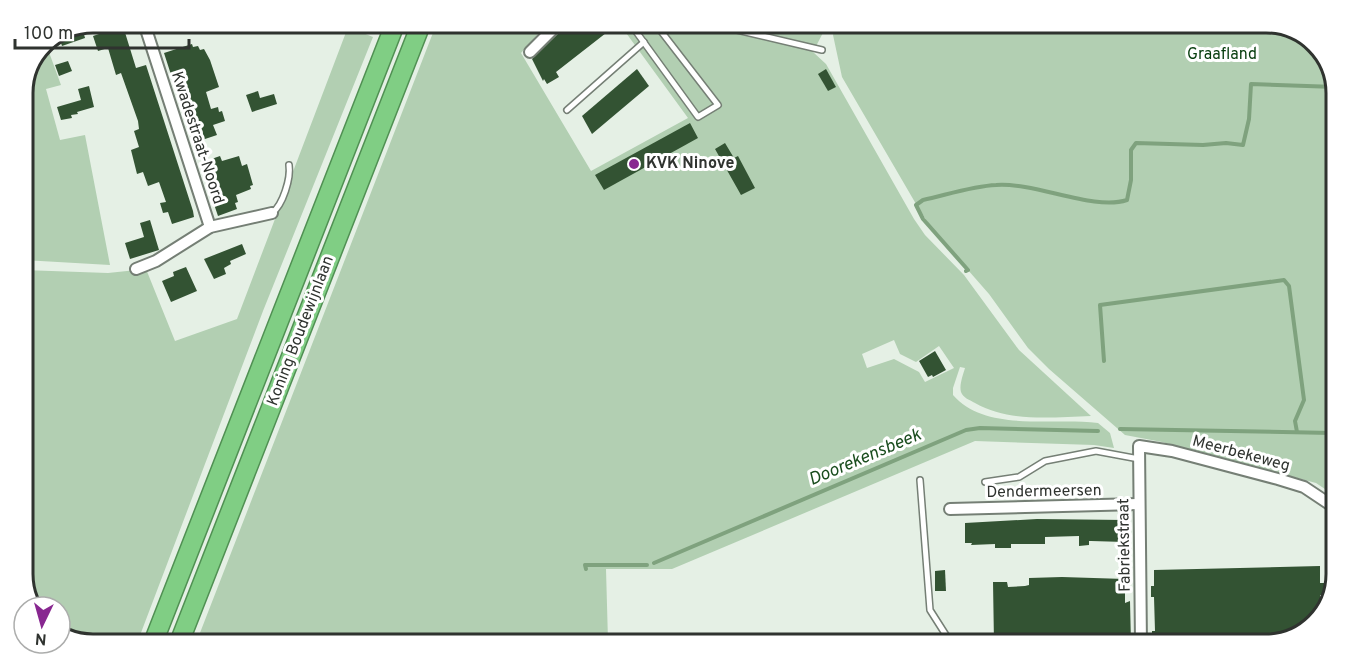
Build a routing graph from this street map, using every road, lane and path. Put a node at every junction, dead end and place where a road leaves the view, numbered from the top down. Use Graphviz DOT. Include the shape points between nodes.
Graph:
graph roads {
  1 [pos="147,33"];
  2 [pos="391,33"];
  3 [pos="417,33"];
  4 [pos="549,33"];
  5 [pos="637,33"];
  6 [pos="662,33"];
  7 [pos="750,33"];
  8 [pos="644,42"];
  9 [pos="822,50"];
  10 [pos="530,52"];
  11 [pos="567,110"];
  12 [pos="289,165"];
  13 [pos="272,213"];
  14 [pos="210,227"];
  15 [pos="136,269"];
  16 [pos="1139,446"];
  17 [pos="1139,459"];
  18 [pos="920,480"];
  19 [pos="985,482"];
  20 [pos="1326,502"];
  21 [pos="1138,504"];
  22 [pos="950,509"];
  23 [pos="157,634"];
  24 [pos="183,634"];
  25 [pos="945,634"];
  26 [pos="1141,634"];
  1 -- 14 [label="street, Kwadestraat-Noord"];
  2 -- 23 [label="highway, Koning Boudewijnlaan"];
  3 -- 24 [label="highway, Koning Boudewijnlaan"];
  4 -- 10 [label="street"];
  5 -- 8 [label="lane"];
  6 -- 8 [label="lane" via="718,105 698,117"];
  7 -- 9 [label="lane"];
  8 -- 11 [label="lane"];
  12 -- 13 [label="lane" via="278,208"];
  13 -- 14 [label="street, Kwadestraat-Noord"];
  14 -- 15 [label="street, Kwadestraat-Noord"];
  16 -- 17 [label="street, Fabriekstraat"];
  16 -- 20 [label="street, Meerbekeweg" via="1278,479 1304,487"];
  17 -- 19 [label="lane" via="1096,451 1045,461 1019,477"];
  17 -- 21 [label="street, Fabriekstraat"];
  18 -- 25 [label="lane" via="930,610"];
  21 -- 22 [label="street, Dendermeersen"];
  21 -- 26 [label="street, Fabriekstraat"];
}
